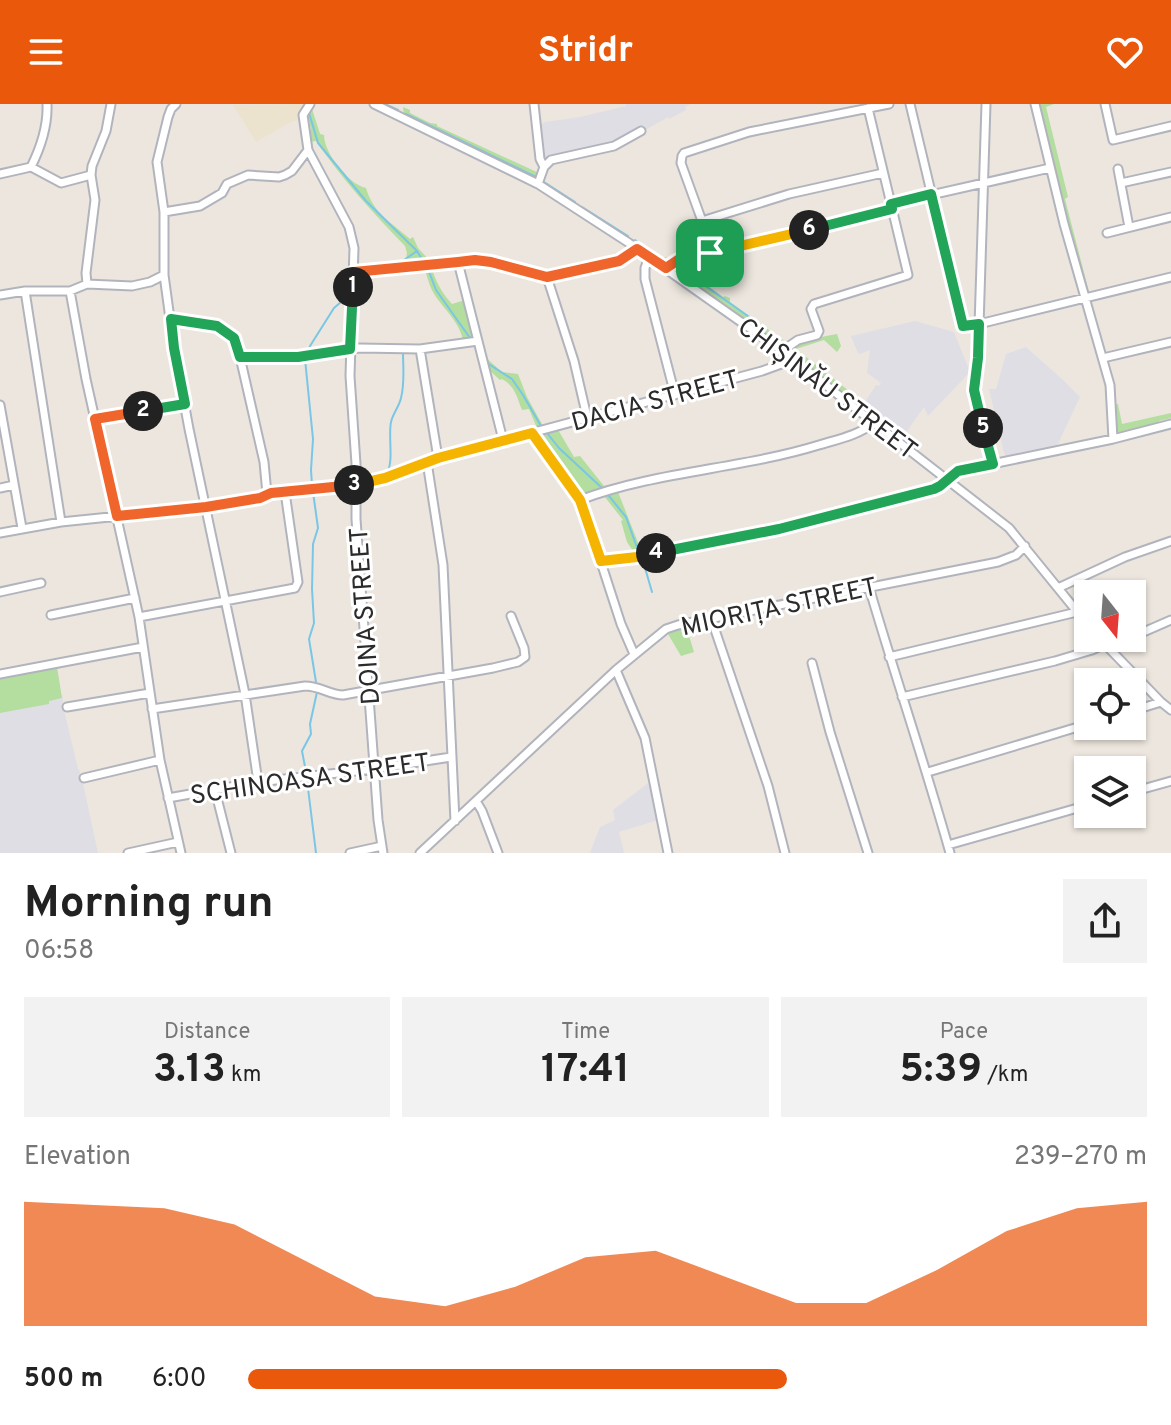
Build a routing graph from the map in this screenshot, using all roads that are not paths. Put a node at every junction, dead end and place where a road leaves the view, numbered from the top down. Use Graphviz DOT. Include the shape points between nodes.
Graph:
graph roads {
  1 [pos="47,104"];
  2 [pos="111,104"];
  3 [pos="176,104"];
  4 [pos="310,104"];
  5 [pos="374,104"];
  6 [pos="534,104"];
  7 [pos="889,104"];
  8 [pos="910,104"];
  9 [pos="986,104"];
  10 [pos="1035,104"];
  11 [pos="1105,104"];
  12 [pos="868,108"];
  13 [pos="1171,126"];
  14 [pos="641,131"];
  15 [pos="308,150"];
  16 [pos="31,167"];
  17 [pos="544,167"];
  18 [pos="1050,168"];
  19 [pos="1118,169"];
  20 [pos="1171,172"];
  21 [pos="883,173"];
  22 [pos="0,174"];
  23 [pos="91,175"];
  24 [pos="984,183"];
  25 [pos="1121,183"];
  26 [pos="538,184"];
  27 [pos="931,194"];
  28 [pos="891,206"];
  29 [pos="164,212"];
  30 [pos="1171,217"];
  31 [pos="702,221"];
  32 [pos="1129,227"];
  33 [pos="1107,233"];
  34 [pos="637,249"];
  35 [pos="710,253"];
  36 [pos="649,257"];
  37 [pos="458,262"];
  38 [pos="666,268"];
  39 [pos="354,272"];
  40 [pos="164,275"];
  41 [pos="547,277"];
  42 [pos="1171,277"];
  43 [pos="87,284"];
  44 [pos="25,291"];
  45 [pos="70,291"];
  46 [pos="0,295"];
  47 [pos="1084,297"];
  48 [pos="171,319"];
  49 [pos="979,324"];
  50 [pos="478,341"];
  51 [pos="1171,342"];
  52 [pos="350,349"];
  53 [pos="420,349"];
  54 [pos="782,351"];
  55 [pos="790,356"];
  56 [pos="240,357"];
  57 [pos="1103,358"];
  58 [pos="675,395"];
  59 [pos="185,404"];
  60 [pos="0,405"];
  61 [pos="587,417"];
  62 [pos="95,419"];
  63 [pos="875,422"];
  64 [pos="1171,424"];
  65 [pos="532,433"];
  66 [pos="1113,439"];
  67 [pos="503,440"];
  68 [pos="438,458"];
  69 [pos="427,462"];
  70 [pos="993,464"];
  71 [pos="948,480"];
  72 [pos="14,485"];
  73 [pos="357,485"];
  74 [pos="0,488"];
  75 [pos="285,492"];
  76 [pos="267,494"];
  77 [pos="580,500"];
  78 [pos="206,507"];
  79 [pos="117,516"];
  80 [pos="61,522"];
  81 [pos="22,528"];
  82 [pos="0,533"];
  83 [pos="1171,541"];
  84 [pos="1025,546"];
  85 [pos="601,561"];
  86 [pos="41,583"];
  87 [pos="869,587"];
  88 [pos="1058,588"];
  89 [pos="0,592"];
  90 [pos="135,598"];
  91 [pos="227,601"];
  92 [pos="1074,608"];
  93 [pos="1074,613"];
  94 [pos="51,615"];
  95 [pos="511,616"];
  96 [pos="139,617"];
  97 [pos="711,618"];
  98 [pos="1171,620"];
  99 [pos="1146,631"];
  100 [pos="143,647"];
  101 [pos="1085,652"];
  102 [pos="1113,652"];
  103 [pos="634,654"];
  104 [pos="889,657"];
  105 [pos="812,663"];
  106 [pos="616,670"];
  107 [pos="0,674"];
  108 [pos="448,676"];
  109 [pos="369,691"];
  110 [pos="150,693"];
  111 [pos="245,694"];
  112 [pos="902,697"];
  113 [pos="1161,702"];
  114 [pos="67,707"];
  115 [pos="1146,707"];
  116 [pos="152,709"];
  117 [pos="1171,710"];
  118 [pos="1074,728"];
  119 [pos="451,757"];
  120 [pos="160,760"];
  121 [pos="374,769"];
  122 [pos="928,772"];
  123 [pos="84,778"];
  124 [pos="1171,781"];
  125 [pos="258,782"];
  126 [pos="1146,788"];
  127 [pos="215,790"];
  128 [pos="168,798"];
  129 [pos="476,801"];
  130 [pos="1074,809"];
  131 [pos="455,821"];
  132 [pos="178,842"];
  133 [pos="382,849"];
  134 [pos="949,849"];
  135 [pos="128,853"];
  136 [pos="181,853"];
  137 [pos="231,853"];
  138 [pos="350,853"];
  139 [pos="420,853"];
  140 [pos="498,853"];
  141 [pos="668,853"];
  142 [pos="785,853"];
  143 [pos="868,853"];
  1 -- 16 [label="street" via="41,146"];
  2 -- 23 [label="street"];
  3 -- 29 [label="street" via="157,162"];
  4 -- 15 [label="street, DOINA STREET" via="303,115"];
  5 -- 26 [label="street, CHIȘINĂU STREET"];
  6 -- 17 [label="street"];
  7 -- 12 [label="street"];
  8 -- 27 [label="street"];
  9 -- 24 [label="street"];
  10 -- 18 [label="street"];
  11 -- 13 [label="street" via="1113,140"];
  12 -- 21 [label="street"];
  12 -- 31 [label="street" via="749,132 684,153 681,163"];
  14 -- 17 [label="street" via="614,146 551,160"];
  15 -- 29 [label="street" via="285,175 248,175 200,206"];
  15 -- 39 [label="street, DOINA STREET" via="349,227"];
  16 -- 22 [label="street"];
  16 -- 23 [label="street" via="61,183"];
  17 -- 26 [label="street"];
  18 -- 24 [label="street"];
  18 -- 47 [label="street"];
  19 -- 25 [label="street"];
  20 -- 25 [label="street"];
  21 -- 28 [label="street"];
  21 -- 31 [label="street"];
  23 -- 43 [label="street" via="95,200"];
  24 -- 27 [label="street"];
  24 -- 49 [label="street"];
  25 -- 32 [label="street"];
  26 -- 34 [label="street, CHIȘINĂU STREET"];
  27 -- 28 [label="street"];
  27 -- 49 [label="street" via="963,326"];
  28 -- 35 [label="street"];
  28 -- 54 [label="street" via="908,275 814,304 819,333"];
  29 -- 40 [label="street"];
  30 -- 32 [label="street"];
  31 -- 35 [label="street"];
  32 -- 33 [label="street"];
  34 -- 36 [label="street, CHIȘINĂU STREET"];
  34 -- 41 [label="street" via="619,261"];
  35 -- 38 [label="street"];
  36 -- 38 [label="street, CHIȘINĂU STREET"];
  36 -- 58 [label="street" via="645,279"];
  37 -- 39 [label="street"];
  37 -- 41 [label="street" via="491,262"];
  37 -- 50 [label="street"];
  38 -- 54 [label="street, CHIȘINĂU STREET"];
  39 -- 52 [label="street, DOINA STREET"];
  40 -- 43 [label="street" via="132,286"];
  40 -- 48 [label="street"];
  41 -- 61 [label="street"];
  42 -- 47 [label="street"];
  43 -- 45 [label="street"];
  44 -- 45 [label="street"];
  44 -- 46 [label="street"];
  44 -- 80 [label="street"];
  45 -- 62 [label="street"];
  47 -- 49 [label="street"];
  47 -- 57 [label="street"];
  48 -- 56 [label="street" via="217,326 234,338"];
  48 -- 59 [label="street"];
  49 -- 70 [label="street" via="974,390"];
  50 -- 53 [label="street"];
  50 -- 67 [label="street"];
  51 -- 57 [label="street"];
  52 -- 53 [label="street"];
  52 -- 56 [label="street" via="298,357"];
  52 -- 73 [label="street, DOINA STREET"];
  53 -- 68 [label="street"];
  54 -- 55 [label="street, CHIȘINĂU STREET"];
  55 -- 58 [label="street, DACIA STREET" via="762,371"];
  55 -- 63 [label="street, CHIȘINĂU STREET"];
  56 -- 76 [label="street"];
  57 -- 66 [label="street" via="1112,397"];
  58 -- 61 [label="street, DACIA STREET"];
  59 -- 62 [label="street"];
  59 -- 78 [label="street"];
  60 -- 72 [label="street"];
  61 -- 65 [label="street, DACIA STREET"];
  62 -- 79 [label="street"];
  63 -- 71 [label="street, CHIȘINĂU STREET"];
  63 -- 77 [label="street" via="866,430 785,456 634,484"];
  64 -- 66 [label="street"];
  65 -- 67 [label="street, DACIA STREET"];
  65 -- 77 [label="street"];
  66 -- 70 [label="street"];
  67 -- 68 [label="street, DACIA STREET"];
  68 -- 69 [label="street, DACIA STREET"];
  69 -- 73 [label="street, DACIA STREET"];
  69 -- 108 [label="street" via="443,565"];
  70 -- 71 [label="street" via="958,471"];
  71 -- 84 [label="street, CHIȘINĂU STREET"];
  71 -- 85 [label="street" via="934,489 779,529"];
  72 -- 74 [label="street"];
  72 -- 81 [label="street"];
  73 -- 75 [label="street, DACIA STREET"];
  73 -- 109 [label="street, DOINA STREET"];
  75 -- 76 [label="street, DACIA STREET"];
  75 -- 91 [label="street" via="297,586"];
  76 -- 78 [label="street, DACIA STREET"];
  77 -- 85 [label="street"];
  78 -- 79 [label="street, DACIA STREET"];
  78 -- 91 [label="street"];
  79 -- 80 [label="street, DACIA STREET"];
  79 -- 90 [label="street"];
  80 -- 81 [label="street, DACIA STREET"];
  81 -- 82 [label="street, DACIA STREET"];
  83 -- 88 [label="street"];
  84 -- 87 [label="street, MIORIȚA STREET" via="998,562"];
  84 -- 88 [label="street, CHIȘINĂU STREET"];
  85 -- 103 [label="street"];
  86 -- 89 [label="street"];
  87 -- 97 [label="street, MIORIȚA STREET"];
  87 -- 104 [label="street"];
  88 -- 92 [label="street, CHIȘINĂU STREET"];
  90 -- 94 [label="street"];
  90 -- 96 [label="street"];
  91 -- 96 [label="street"];
  91 -- 111 [label="street"];
  93 -- 104 [label="street"];
  95 -- 108 [label="street" via="526,654 523,659"];
  96 -- 100 [label="street"];
  97 -- 103 [label="street, MIORIȚA STREET" via="666,629"];
  97 -- 142 [label="street"];
  98 -- 99 [label="street"];
  100 -- 107 [label="street"];
  100 -- 110 [label="street"];
  101 -- 112 [label="street"];
  102 -- 113 [label="street"];
  103 -- 106 [label="street, MIORIȚA STREET"];
  104 -- 112 [label="street"];
  105 -- 143 [label="street"];
  106 -- 129 [label="street, MIORIȚA STREET"];
  106 -- 141 [label="street" via="645,738"];
  108 -- 109 [label="street"];
  108 -- 119 [label="street"];
  109 -- 111 [label="street" via="337,695 305,686"];
  109 -- 121 [label="street, DOINA STREET"];
  110 -- 114 [label="street"];
  110 -- 116 [label="street"];
  111 -- 116 [label="street"];
  111 -- 125 [label="street"];
  112 -- 122 [label="street"];
  113 -- 115 [label="street"];
  113 -- 117 [label="street"];
  116 -- 120 [label="street"];
  118 -- 122 [label="street"];
  119 -- 121 [label="street, SCHINOASA STREET"];
  119 -- 131 [label="street"];
  120 -- 123 [label="street"];
  120 -- 128 [label="street"];
  121 -- 125 [label="street, SCHINOASA STREET"];
  121 -- 133 [label="street, DOINA STREET"];
  122 -- 134 [label="street"];
  124 -- 126 [label="street"];
  125 -- 127 [label="street, SCHINOASA STREET"];
  127 -- 128 [label="street, SCHINOASA STREET"];
  127 -- 137 [label="street"];
  128 -- 132 [label="street"];
  129 -- 131 [label="street, MIORIȚA STREET"];
  129 -- 140 [label="street"];
  130 -- 134 [label="street"];
  131 -- 139 [label="street, MIORIȚA STREET"];
  132 -- 135 [label="street"];
  132 -- 136 [label="street"];
  133 -- 138 [label="street"];
}
